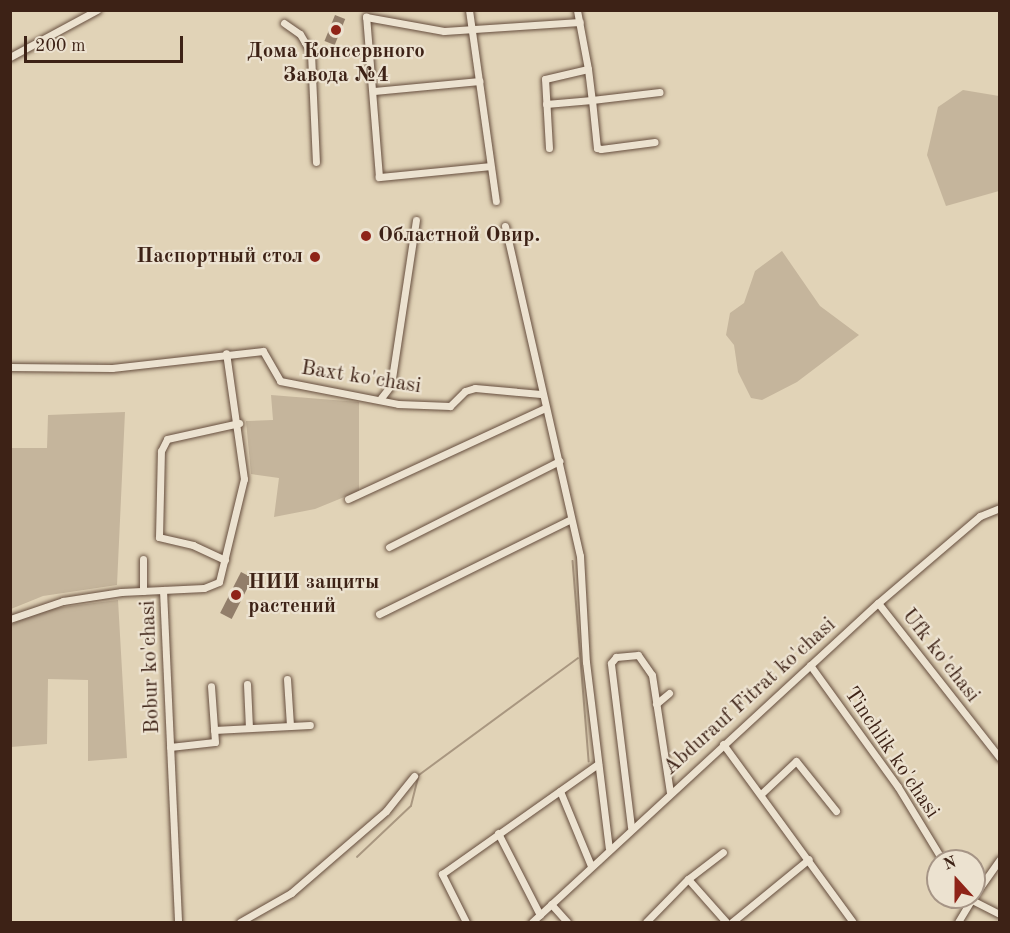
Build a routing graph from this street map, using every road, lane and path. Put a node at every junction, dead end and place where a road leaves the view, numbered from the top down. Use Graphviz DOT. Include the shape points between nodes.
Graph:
graph roads {
  1 [pos="97,10"];
  2 [pos="469,10"];
  3 [pos="578,10"];
  4 [pos="580,22"];
  5 [pos="285,23"];
  6 [pos="473,27"];
  7 [pos="10,57"];
  8 [pos="588,69"];
  9 [pos="480,81"];
  10 [pos="374,91"];
  11 [pos="660,92"];
  12 [pos="592,100"];
  13 [pos="546,104"];
  14 [pos="655,142"];
  15 [pos="549,148"];
  16 [pos="316,162"];
  17 [pos="490,166"];
  18 [pos="496,201"];
  19 [pos="416,220"];
  20 [pos="505,226"];
  21 [pos="226,353"];
  22 [pos="10,367"];
  23 [pos="541,394"];
  24 [pos="381,398"];
  25 [pos="545,408"];
  26 [pos="239,423"];
  27 [pos="559,461"];
  28 [pos="348,499"];
  29 [pos="999,508"];
  30 [pos="571,519"];
  31 [pos="389,547"];
  32 [pos="143,559"];
  33 [pos="225,560"];
  34 [pos="163,590"];
  35 [pos="143,591"];
  36 [pos="878,603"];
  37 [pos="379,614"];
  38 [pos="10,619"];
  39 [pos="810,665"];
  40 [pos="287,680"];
  41 [pos="247,684"];
  42 [pos="211,686"];
  43 [pos="669,693"];
  44 [pos="656,704"];
  45 [pos="310,725"];
  46 [pos="290,726"];
  47 [pos="249,728"];
  48 [pos="214,730"];
  49 [pos="723,744"];
  50 [pos="170,747"];
  51 [pos="999,758"];
  52 [pos="598,764"];
  53 [pos="414,776"];
  54 [pos="560,791"];
  55 [pos="670,792"];
  56 [pos="761,794"];
  57 [pos="836,811"];
  58 [pos="631,827"];
  59 [pos="498,833"];
  60 [pos="609,848"];
  61 [pos="936,849"];
  62 [pos="723,852"];
  63 [pos="809,859"];
  64 [pos="999,859"];
  65 [pos="591,866"];
  66 [pos="986,877"];
  67 [pos="688,879"];
  68 [pos="551,904"];
  69 [pos="540,915"];
  70 [pos="178,922"];
  71 [pos="240,922"];
  72 [pos="466,922"];
  73 [pos="532,922"];
  74 [pos="567,922"];
  75 [pos="646,922"];
  76 [pos="726,922"];
  77 [pos="732,922"];
  78 [pos="854,922"];
  1 -- 7 [label="street"];
  2 -- 6 [label="street"];
  3 -- 4 [label="street"];
  4 -- 6 [label="street"];
  4 -- 8 [label="street"];
  5 -- 16 [label="street" via="300,34 311,53"];
  6 -- 9 [label="street"];
  6 -- 10 [label="street" via="444,31 366,17"];
  8 -- 12 [label="street"];
  8 -- 13 [label="street" via="549,75"];
  9 -- 10 [label="street"];
  9 -- 17 [label="street"];
  10 -- 17 [label="street" via="379,177"];
  11 -- 12 [label="street"];
  12 -- 13 [label="street"];
  12 -- 14 [label="street" via="597,147"];
  13 -- 15 [label="street"];
  17 -- 18 [label="street"];
  19 -- 24 [label="street" via="391,385"];
  20 -- 23 [label="street"];
  21 -- 22 [label="street, Baxt ko'chasi" via="202,360 112,368"];
  21 -- 24 [label="street, Baxt ko'chasi" via="263,351 280,381"];
  21 -- 26 [label="street, Bobur ko'chasi"];
  23 -- 24 [label="street, Baxt ko'chasi" via="475,388 465,391 450,406"];
  23 -- 25 [label="street"];
  25 -- 27 [label="street"];
  25 -- 28 [label="street"];
  26 -- 33 [label="street, Bobur ko'chasi" via="244,479"];
  26 -- 33 [label="street" via="167,439 161,451 159,537"];
  27 -- 30 [label="street"];
  27 -- 31 [label="street"];
  29 -- 36 [label="street, Abdurauf Fitrat ko'chasi" via="980,516"];
  30 -- 37 [label="street"];
  30 -- 52 [label="street" via="580,556"];
  32 -- 35 [label="street"];
  33 -- 34 [label="street, Bobur ko'chasi" via="213,586"];
  34 -- 35 [label="street"];
  34 -- 50 [label="street, Bobur ko'chasi"];
  35 -- 38 [label="street" via="63,601"];
  36 -- 39 [label="street, Abdurauf Fitrat ko'chasi"];
  36 -- 51 [label="street, Ufk ko'chasi"];
  39 -- 49 [label="street, Abdurauf Fitrat ko'chasi"];
  39 -- 61 [label="street, Tinchlik ko'chasi" via="898,787"];
  40 -- 46 [label="street"];
  41 -- 47 [label="street"];
  42 -- 48 [label="street"];
  43 -- 44 [label="street"];
  44 -- 55 [label="street"];
  44 -- 58 [label="street" via="652,675 638,655 613,660"];
  45 -- 46 [label="street"];
  46 -- 47 [label="street"];
  47 -- 48 [label="street"];
  48 -- 50 [label="street" via="215,742"];
  49 -- 55 [label="street, Abdurauf Fitrat ko'chasi"];
  49 -- 56 [label="street"];
  50 -- 70 [label="street, Bobur ko'chasi"];
  52 -- 54 [label="street"];
  52 -- 60 [label="street"];
  53 -- 71 [label="street" via="386,811 291,894"];
  54 -- 59 [label="street"];
  54 -- 65 [label="street"];
  55 -- 58 [label="street, Abdurauf Fitrat ko'chasi"];
  56 -- 57 [label="street" via="796,761"];
  56 -- 63 [label="street"];
  58 -- 60 [label="street, Abdurauf Fitrat ko'chasi"];
  59 -- 69 [label="street"];
  59 -- 72 [label="street" via="442,874"];
  60 -- 65 [label="street, Abdurauf Fitrat ko'chasi"];
  62 -- 67 [label="street"];
  63 -- 77 [label="street"];
  63 -- 78 [label="street"];
  64 -- 66 [label="street"];
  65 -- 68 [label="street, Abdurauf Fitrat ko'chasi"];
  67 -- 75 [label="street"];
  67 -- 76 [label="street"];
  68 -- 69 [label="street, Abdurauf Fitrat ko'chasi"];
  68 -- 74 [label="street"];
  69 -- 73 [label="street, Abdurauf Fitrat ko'chasi"];
}
